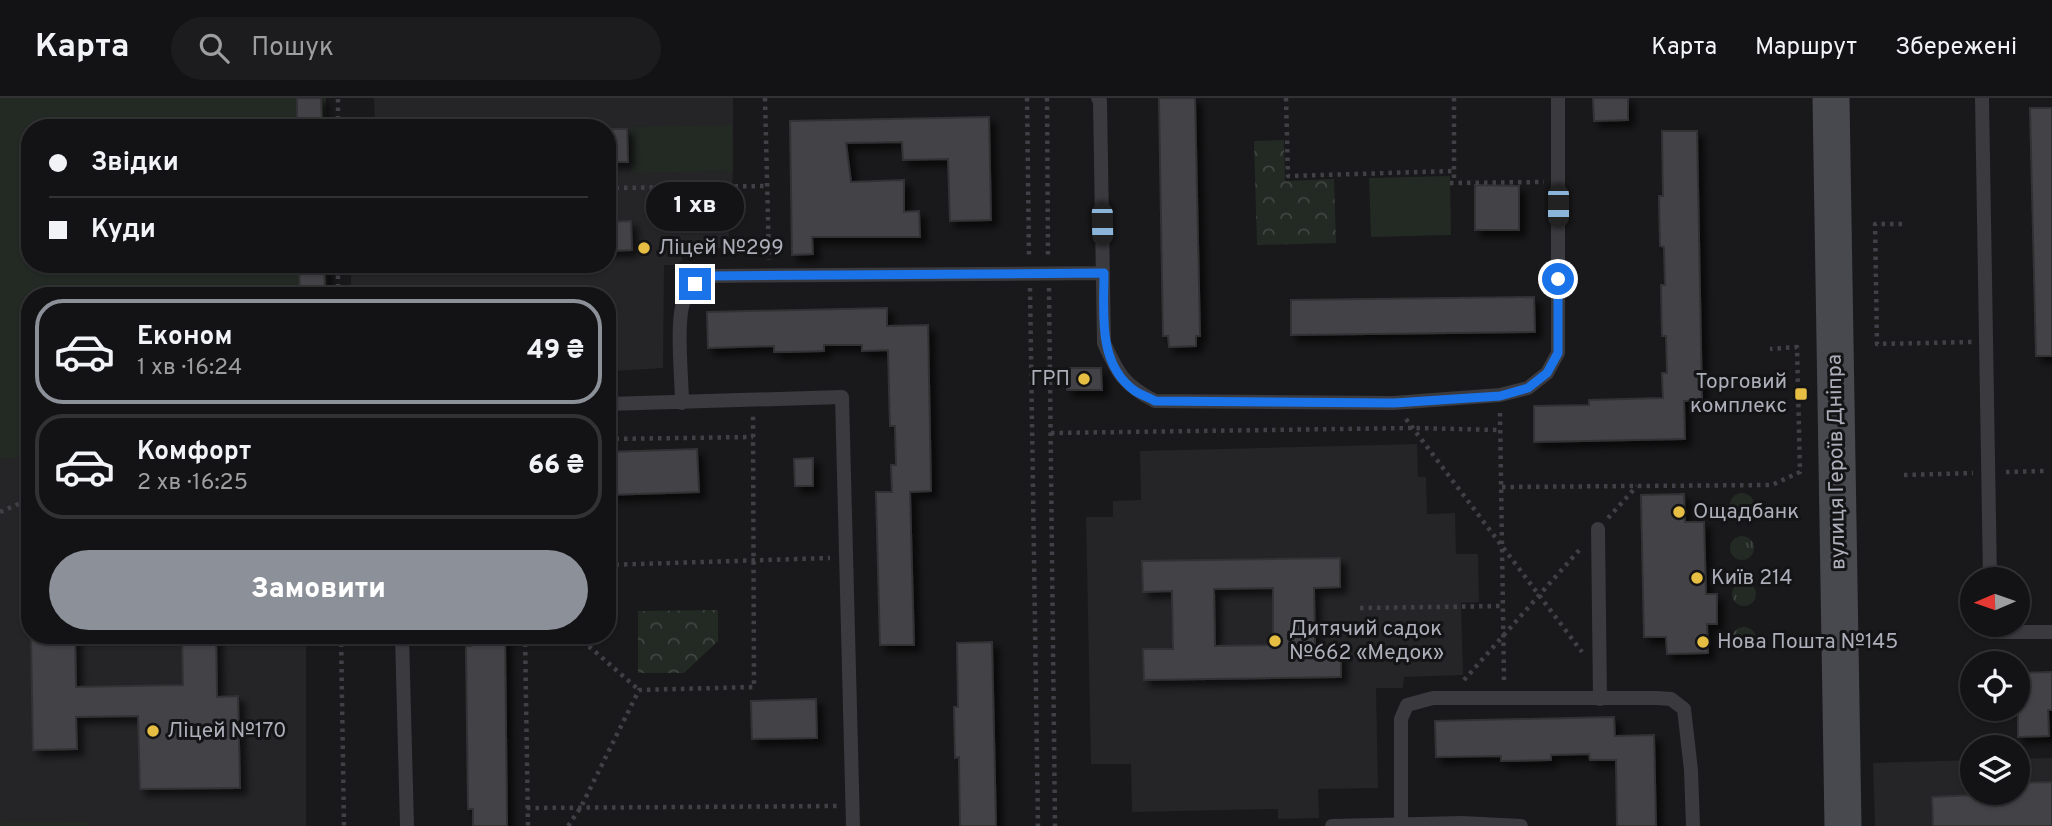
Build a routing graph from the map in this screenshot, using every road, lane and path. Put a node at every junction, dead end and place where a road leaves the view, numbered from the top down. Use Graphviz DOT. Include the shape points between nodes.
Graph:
graph roads {
  1 [pos="338,98"];
  2 [pos="765,98"];
  3 [pos="1027,98"];
  4 [pos="1046,98"];
  5 [pos="1098,98"];
  6 [pos="1286,98"];
  7 [pos="1454,98"];
  8 [pos="1558,98"];
  9 [pos="1831,98"];
  10 [pos="1982,98"];
  11 [pos="338,119"];
  12 [pos="1454,171"];
  13 [pos="1558,181"];
  14 [pos="767,186"];
  15 [pos="616,188"];
  16 [pos="1902,224"];
  17 [pos="1104,273"];
  18 [pos="1029,274"];
  19 [pos="1048,274"];
  20 [pos="769,275"];
  21 [pos="1987,342"];
  22 [pos="1769,349"];
  23 [pos="1500,396"];
  24 [pos="753,401"];
  25 [pos="682,403"];
  26 [pos="1394,403"];
  27 [pos="616,404"];
  28 [pos="1412,428"];
  29 [pos="1501,430"];
  30 [pos="1051,433"];
  31 [pos="753,437"];
  32 [pos="616,439"];
  33 [pos="1637,486"];
  34 [pos="1502,487"];
  35 [pos="21,503"];
  36 [pos="0,512"];
  37 [pos="1598,529"];
  38 [pos="1502,548"];
  39 [pos="845,558"];
  40 [pos="754,561"];
  41 [pos="616,565"];
  42 [pos="1990,567"];
  43 [pos="1539,595"];
  44 [pos="1503,606"];
  45 [pos="1360,608"];
  46 [pos="2030,632"];
  47 [pos="2052,632"];
  48 [pos="1504,636"];
  49 [pos="341,644"];
  50 [pos="402,644"];
  51 [pos="525,644"];
  52 [pos="586,644"];
  53 [pos="1599,676"];
  54 [pos="639,690"];
  55 [pos="1446,698"];
  56 [pos="1504,699"];
  57 [pos="1600,699"];
  58 [pos="852,806"];
  59 [pos="581,807"];
  60 [pos="527,808"];
  61 [pos="1401,824"];
  62 [pos="344,826"];
  63 [pos="407,826"];
  64 [pos="528,826"];
  65 [pos="568,826"];
  66 [pos="853,826"];
  67 [pos="1038,826"];
  68 [pos="1055,826"];
  69 [pos="1332,826"];
  70 [pos="1521,826"];
  71 [pos="1693,826"];
  72 [pos="1843,826"];
  1 -- 11 [label="path"];
  2 -- 14 [label="path"];
  3 -- 18 [label="path"];
  4 -- 19 [label="path"];
  5 -- 17 [label="lane"];
  6 -- 12 [label="path" via="1288,176"];
  7 -- 12 [label="path"];
  8 -- 13 [label="lane"];
  9 -- 72 [label="main road, вулиця Героїв Дніпра"];
  10 -- 21 [label="lane"];
  12 -- 13 [label="path" via="1452,183"];
  13 -- 23 [label="lane" via="1558,353 1547,373 1528,388"];
  14 -- 15 [label="path"];
  14 -- 20 [label="path"];
  16 -- 21 [label="path" via="1875,224 1877,344"];
  17 -- 19 [label="lane"];
  17 -- 26 [label="lane" via="1104,343 1116,370 1134,390 1155,401"];
  18 -- 19 [label="lane"];
  18 -- 20 [label="lane"];
  18 -- 67 [label="path"];
  19 -- 30 [label="path"];
  20 -- 25 [label="lane" via="709,276 695,284 685,298 681,312"];
  21 -- 42 [label="lane"];
  22 -- 33 [label="path" via="1797,347 1800,472 1772,485"];
  23 -- 26 [label="lane"];
  23 -- 29 [label="path"];
  24 -- 25 [label="lane"];
  24 -- 31 [label="path"];
  24 -- 39 [label="lane" via="842,397"];
  25 -- 27 [label="lane"];
  26 -- 28 [label="path"];
  28 -- 29 [label="path"];
  28 -- 30 [label="path"];
  28 -- 38 [label="path"];
  29 -- 34 [label="path"];
  30 -- 68 [label="path"];
  31 -- 32 [label="path"];
  31 -- 40 [label="path"];
  33 -- 34 [label="path"];
  33 -- 37 [label="path"];
  34 -- 38 [label="path"];
  35 -- 36 [label="path"];
  37 -- 43 [label="path"];
  37 -- 53 [label="lane"];
  38 -- 43 [label="path"];
  38 -- 44 [label="path"];
  39 -- 40 [label="path"];
  39 -- 58 [label="lane"];
  40 -- 41 [label="path"];
  40 -- 54 [label="path" via="754,687"];
  43 -- 48 [label="path"];
  43 -- 53 [label="path"];
  44 -- 45 [label="path"];
  44 -- 48 [label="path"];
  46 -- 47 [label="lane"];
  48 -- 55 [label="path"];
  48 -- 56 [label="path"];
  49 -- 62 [label="path"];
  50 -- 63 [label="lane"];
  51 -- 60 [label="path"];
  52 -- 54 [label="path"];
  53 -- 57 [label="lane"];
  54 -- 59 [label="path"];
  55 -- 56 [label="lane"];
  55 -- 61 [label="lane" via="1407,705 1401,719"];
  56 -- 57 [label="lane"];
  57 -- 71 [label="lane" via="1671,699 1684,709"];
  58 -- 59 [label="path"];
  58 -- 66 [label="lane"];
  59 -- 60 [label="path"];
  59 -- 65 [label="path"];
  60 -- 64 [label="path"];
  61 -- 69 [label="lane"];
  61 -- 70 [label="lane"];
}
